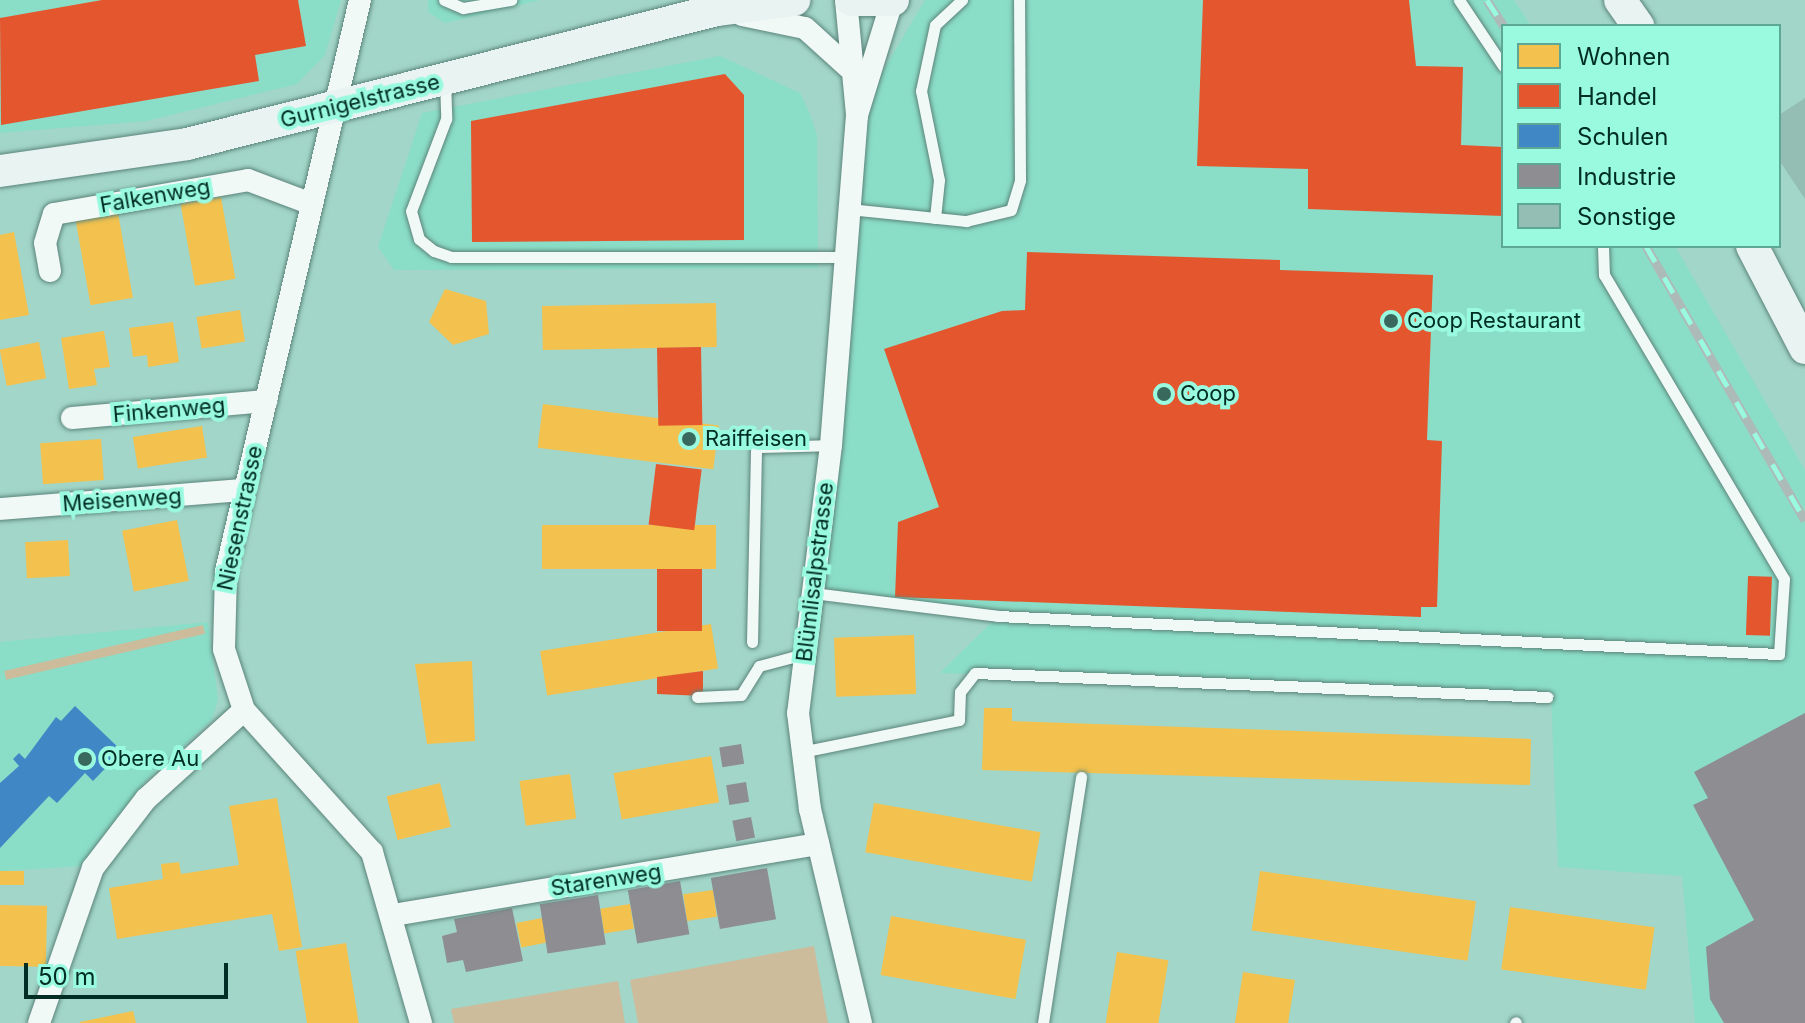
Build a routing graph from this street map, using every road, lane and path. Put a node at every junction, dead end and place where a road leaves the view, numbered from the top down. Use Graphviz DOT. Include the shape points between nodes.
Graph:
graph roads {
  1 [pos="360,0"];
  2 [pos="444,0"];
  3 [pos="511,0"];
  4 [pos="794,0"];
  5 [pos="849,0"];
  6 [pos="893,0"];
  7 [pos="962,0"];
  8 [pos="1019,0"];
  9 [pos="1459,0"];
  10 [pos="1620,0"];
  11 [pos="727,5"];
  12 [pos="1637,24"];
  13 [pos="1501,63"];
  14 [pos="849,68"];
  15 [pos="445,80"];
  16 [pos="334,107"];
  17 [pos="857,115"];
  18 [pos="0,171"];
  19 [pos="312,204"];
  20 [pos="849,209"];
  21 [pos="935,218"];
  22 [pos="1603,248"];
  23 [pos="1753,248"];
  24 [pos="847,257"];
  25 [pos="50,271"];
  26 [pos="1805,348"];
  27 [pos="266,401"];
  28 [pos="72,418"];
  29 [pos="831,445"];
  30 [pos="244,490"];
  31 [pos="0,509"];
  32 [pos="811,593"];
  33 [pos="752,642"];
  34 [pos="804,654"];
  35 [pos="697,697"];
  36 [pos="1547,697"];
  37 [pos="244,710"];
  38 [pos="800,753"];
  39 [pos="1081,777"];
  40 [pos="818,844"];
  41 [pos="393,915"];
  42 [pos="39,1023"];
  43 [pos="421,1023"];
  44 [pos="861,1023"];
  45 [pos="1043,1023"];
  1 -- 16 [label="street, Niesenstrasse"];
  2 -- 3 [label="lane" via="463,8"];
  4 -- 11 [label="main road, Gurnigelstrasse"];
  5 -- 6 [label="main road"];
  5 -- 14 [label="street, Blümlisalpstrasse"];
  6 -- 17 [label="street, Blümlisalpstrasse"];
  7 -- 21 [label="lane" via="935,25 921,91 939,180"];
  8 -- 21 [label="lane" via="1018,198 997,218"];
  9 -- 13 [label="lane"];
  10 -- 12 [label="main road"];
  11 -- 14 [label="street" via="805,28"];
  11 -- 15 [label="main road, Gurnigelstrasse"];
  14 -- 17 [label="street, Blümlisalpstrasse"];
  15 -- 16 [label="main road, Gurnigelstrasse"];
  15 -- 24 [label="lane" via="446,119 411,211 419,239 434,251 451,257"];
  16 -- 18 [label="main road, Gurnigelstrasse" via="187,144"];
  16 -- 19 [label="street, Niesenstrasse"];
  17 -- 20 [label="street, Blümlisalpstrasse"];
  19 -- 25 [label="street, Falkenweg" via="248,180 54,214 45,243"];
  19 -- 27 [label="street, Niesenstrasse"];
  20 -- 21 [label="lane"];
  20 -- 24 [label="street, Blümlisalpstrasse"];
  22 -- 32 [label="lane" via="1604,275 1784,579 1779,654 1013,617"];
  23 -- 26 [label="main road"];
  24 -- 29 [label="street, Blümlisalpstrasse"];
  27 -- 28 [label="street, Finkenweg"];
  27 -- 30 [label="street, Niesenstrasse"];
  29 -- 32 [label="street, Blümlisalpstrasse"];
  29 -- 33 [label="lane" via="756,447"];
  30 -- 31 [label="street, Meisenweg"];
  30 -- 37 [label="street, Niesenstrasse" via="222,620 231,680"];
  32 -- 34 [label="street, Blümlisalpstrasse"];
  34 -- 35 [label="lane" via="759,666 741,695"];
  34 -- 38 [label="street, Blümlisalpstrasse"];
  36 -- 38 [label="lane" via="975,673 960,692 959,720"];
  37 -- 41 [label="street" via="352,822 372,852"];
  37 -- 42 [label="street" via="146,799 93,868"];
  38 -- 40 [label="street, Blümlisalpstrasse"];
  39 -- 45 [label="lane"];
  40 -- 41 [label="street, Starenweg"];
  40 -- 44 [label="street, Blümlisalpstrasse"];
  41 -- 43 [label="street"];
}
